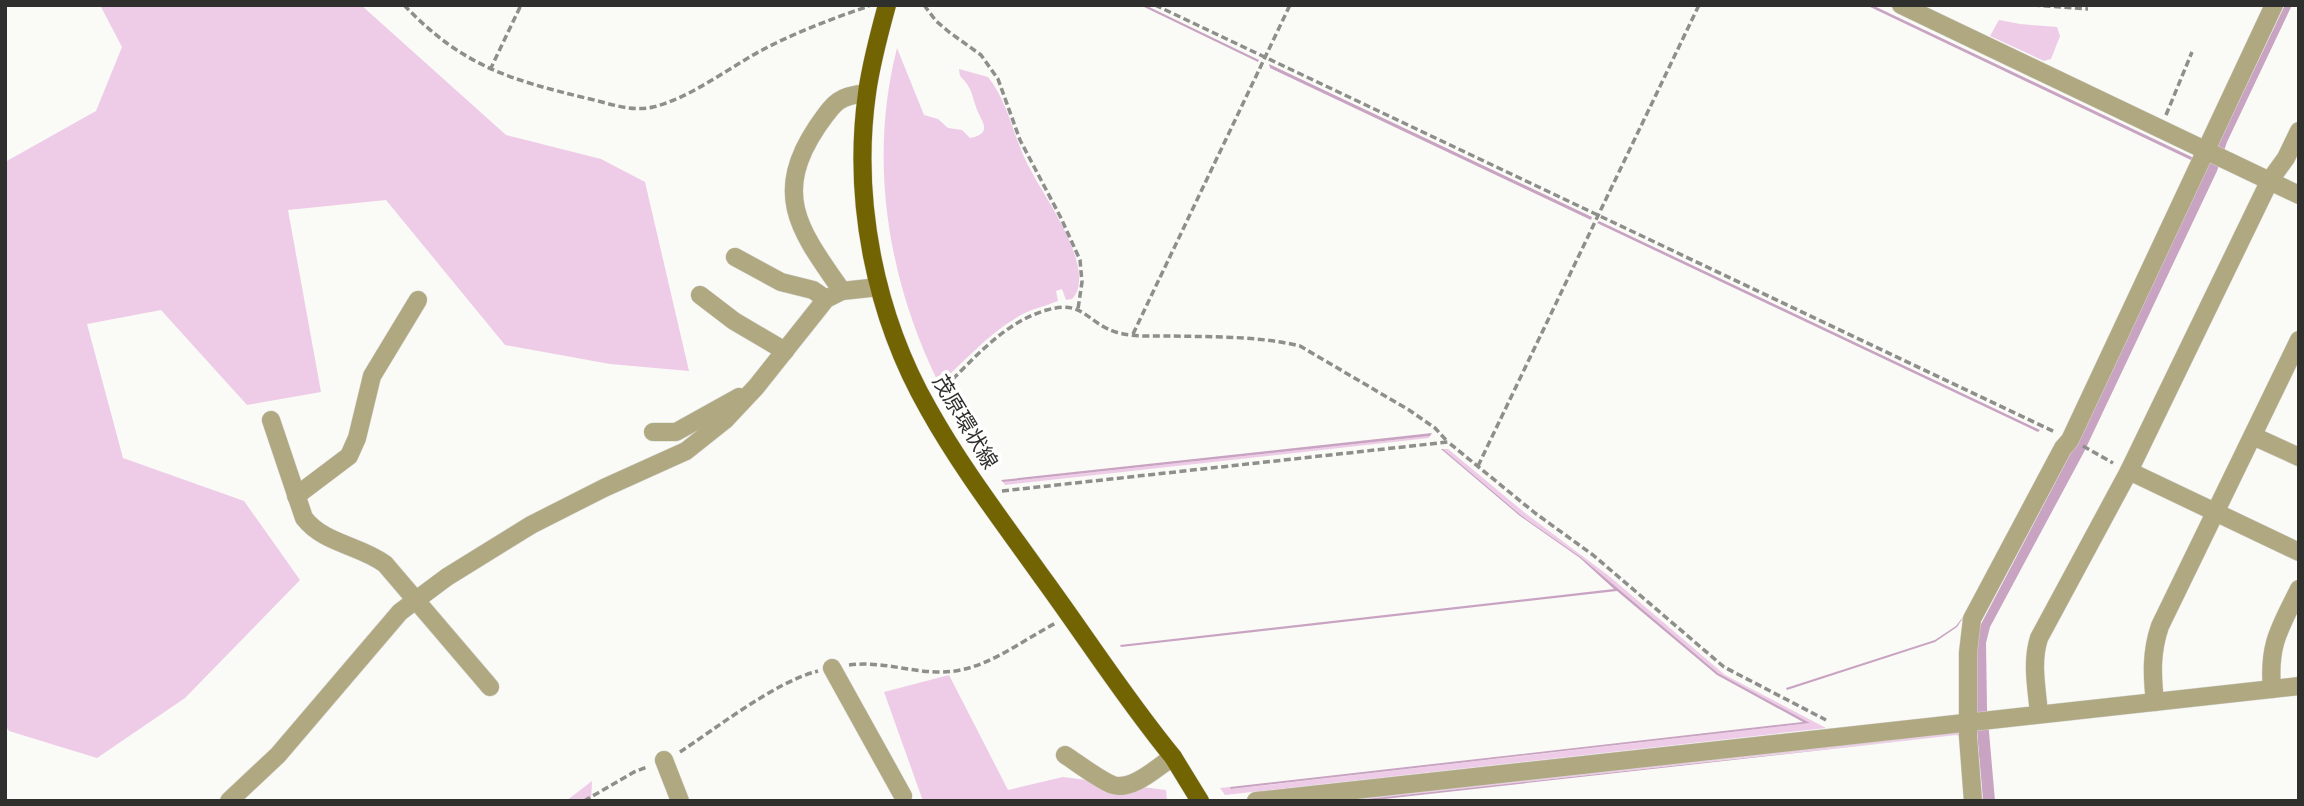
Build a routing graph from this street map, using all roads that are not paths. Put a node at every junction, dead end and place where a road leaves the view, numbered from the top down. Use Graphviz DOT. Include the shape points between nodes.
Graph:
graph roads {
  1 [pos="887,5"];
  2 [pos="1900,5"];
  3 [pos="2274,5"];
  4 [pos="867,93"];
  5 [pos="2299,131"];
  6 [pos="2206,150"];
  7 [pos="2270,180"];
  8 [pos="2299,195"];
  9 [pos="735,257"];
  10 [pos="879,287"];
  11 [pos="700,295"];
  12 [pos="834,295"];
  13 [pos="418,300"];
  14 [pos="2299,340"];
  15 [pos="785,351"];
  16 [pos="757,387"];
  17 [pos="271,420"];
  18 [pos="653,432"];
  19 [pos="2253,436"];
  20 [pos="2299,457"];
  21 [pos="2129,471"];
  22 [pos="296,496"];
  23 [pos="2215,512"];
  24 [pos="2299,552"];
  25 [pos="2299,589"];
  26 [pos="416,600"];
  27 [pos="832,668"];
  28 [pos="2299,686"];
  29 [pos="490,687"];
  30 [pos="2272,689"];
  31 [pos="2155,702"];
  32 [pos="2039,714"];
  33 [pos="1968,722"];
  34 [pos="1065,755"];
  35 [pos="1172,757"];
  36 [pos="664,760"];
  37 [pos="903,796"];
  38 [pos="229,801"];
  39 [pos="680,801"];
  40 [pos="1200,801"];
  41 [pos="1256,801"];
  42 [pos="1973,801"];
  1 -- 4 [label="main road, 茂原環状線"];
  2 -- 6 [label="street"];
  3 -- 6 [label="street"];
  4 -- 10 [label="main road, 茂原環状線" via="864,189"];
  4 -- 12 [label="street" via="833,103 805,146 794,177 801,227"];
  5 -- 7 [label="street"];
  6 -- 7 [label="street"];
  6 -- 33 [label="street" via="2070,440 1972,619"];
  7 -- 8 [label="street"];
  7 -- 21 [label="street"];
  9 -- 12 [label="street" via="781,282"];
  10 -- 12 [label="street"];
  10 -- 35 [label="main road, 茂原環状線" via="926,404 980,489"];
  11 -- 15 [label="street"];
  12 -- 15 [label="street"];
  13 -- 22 [label="street" via="372,376 349,456"];
  14 -- 19 [label="street"];
  15 -- 16 [label="street"];
  16 -- 18 [label="street" via="676,432"];
  16 -- 26 [label="street" via="686,451 531,525"];
  17 -- 22 [label="street"];
  19 -- 20 [label="street"];
  19 -- 23 [label="street"];
  21 -- 23 [label="street"];
  21 -- 32 [label="street" via="2039,638 2035,665"];
  22 -- 26 [label="street" via="313,529 375,556"];
  23 -- 24 [label="street"];
  23 -- 31 [label="street" via="2154,641"];
  25 -- 30 [label="street" via="2271,653"];
  26 -- 29 [label="street"];
  26 -- 38 [label="street" via="364,652 278,755"];
  27 -- 37 [label="street"];
  28 -- 30 [label="street"];
  30 -- 31 [label="street"];
  31 -- 32 [label="street"];
  32 -- 33 [label="street"];
  33 -- 41 [label="street"];
  33 -- 42 [label="street"];
  34 -- 35 [label="street" via="1113,785 1142,778"];
  35 -- 40 [label="main road, 茂原環状線"];
  36 -- 39 [label="street"];
}
